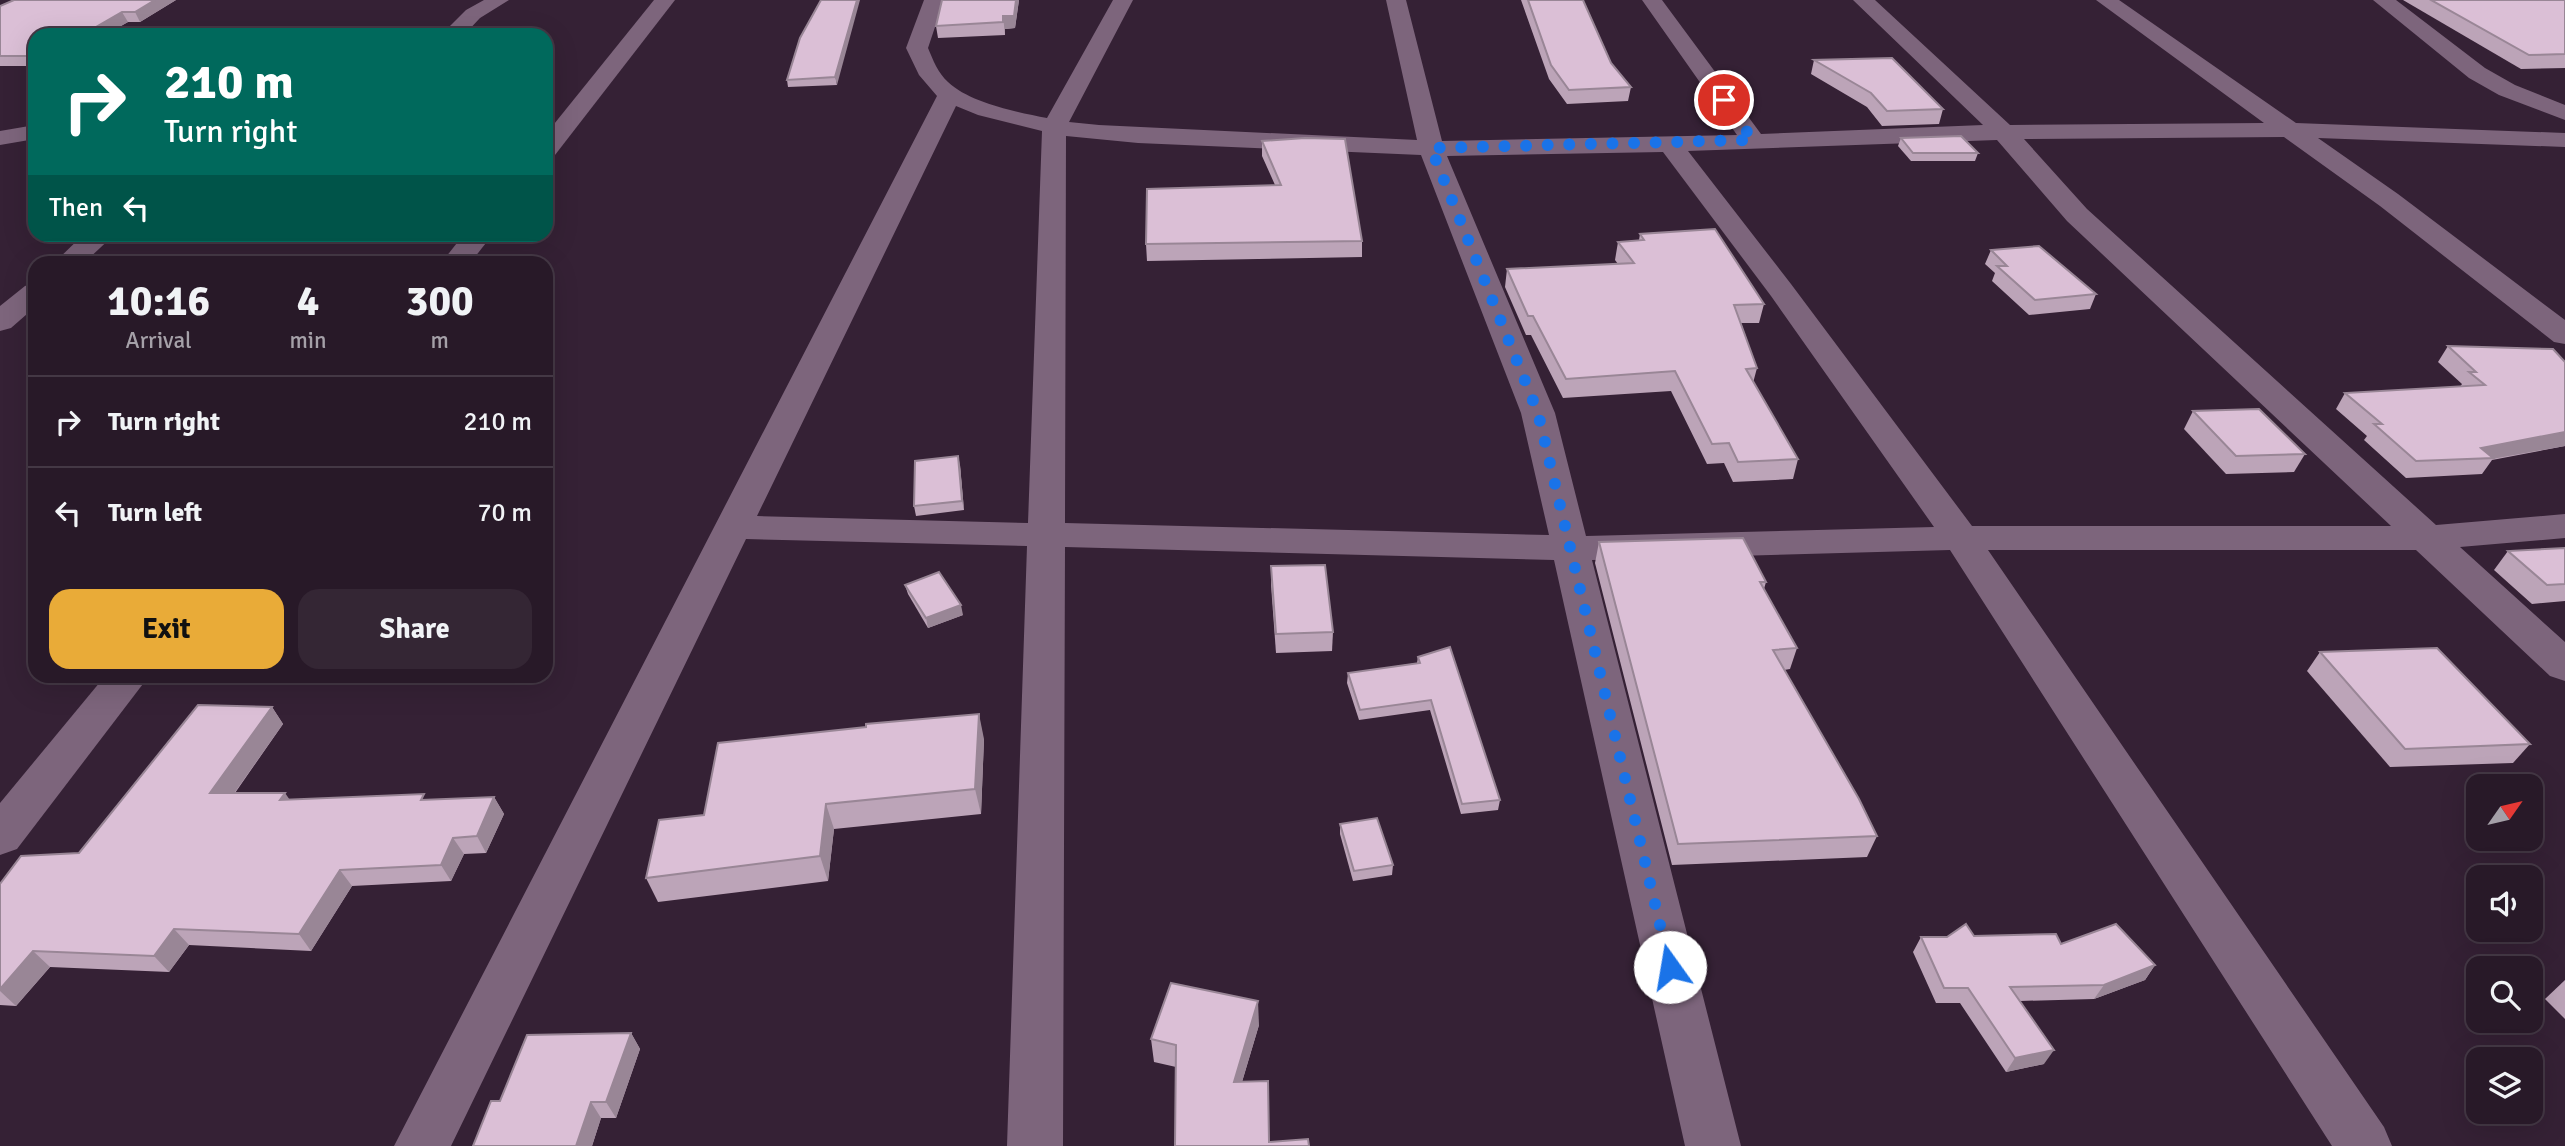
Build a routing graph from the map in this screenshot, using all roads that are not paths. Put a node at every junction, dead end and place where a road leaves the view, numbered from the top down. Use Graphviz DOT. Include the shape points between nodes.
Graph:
graph roads {
  1 [pos="499,0"];
  2 [pos="665,0"];
  3 [pos="934,0"];
  4 [pos="1123,0"];
  5 [pos="1396,0"];
  6 [pos="1652,0"];
  7 [pos="1863,0"];
  8 [pos="2106,0"];
  9 [pos="2383,0"];
  10 [pos="459,28"];
  11 [pos="949,95"];
  12 [pos="2565,113"];
  13 [pos="1054,127"];
  14 [pos="2289,130"];
  15 [pos="2004,132"];
  16 [pos="28,133"];
  17 [pos="0,138"];
  18 [pos="1753,140"];
  19 [pos="2565,140"];
  20 [pos="553,141"];
  21 [pos="1670,144"];
  22 [pos="1431,148"];
  23 [pos="92,242"];
  24 [pos="472,242"];
  25 [pos="76,256"];
  26 [pos="461,256"];
  27 [pos="28,298"];
  28 [pos="0,322"];
  29 [pos="2565,335"];
  30 [pos="2565,526"];
  31 [pos="733,527"];
  32 [pos="1046,536"];
  33 [pos="1961,538"];
  34 [pos="2425,538"];
  35 [pos="1571,548"];
  36 [pos="2565,666"];
  37 [pos="122,683"];
  38 [pos="0,836"];
  39 [pos="422,1146"];
  40 [pos="1035,1146"];
  41 [pos="1713,1146"];
  42 [pos="2364,1146"];
  1 -- 10 [label="street"];
  2 -- 20 [label="street"];
  3 -- 11 [label="street" via="917,48 928,74"];
  4 -- 13 [label="street"];
  5 -- 22 [label="street"];
  6 -- 18 [label="street"];
  7 -- 15 [label="street"];
  8 -- 14 [label="street"];
  9 -- 12 [label="street" via="2477,73"];
  11 -- 13 [label="street"];
  11 -- 31 [label="street"];
  13 -- 22 [label="street"];
  13 -- 32 [label="street"];
  14 -- 15 [label="street"];
  14 -- 19 [label="street"];
  14 -- 29 [label="street"];
  15 -- 18 [label="street"];
  15 -- 34 [label="street" via="2077,215"];
  16 -- 17 [label="street"];
  18 -- 21 [label="street"];
  21 -- 22 [label="street"];
  21 -- 33 [label="street"];
  22 -- 35 [label="street" via="1538,413"];
  23 -- 25 [label="street"];
  24 -- 26 [label="street"];
  27 -- 28 [label="street"];
  30 -- 34 [label="street"];
  31 -- 32 [label="street"];
  31 -- 39 [label="street"];
  32 -- 35 [label="street"];
  32 -- 40 [label="street"];
  33 -- 34 [label="street"];
  33 -- 35 [label="street"];
  33 -- 42 [label="street"];
  34 -- 36 [label="street"];
  35 -- 41 [label="street"];
  37 -- 38 [label="street"];
}
